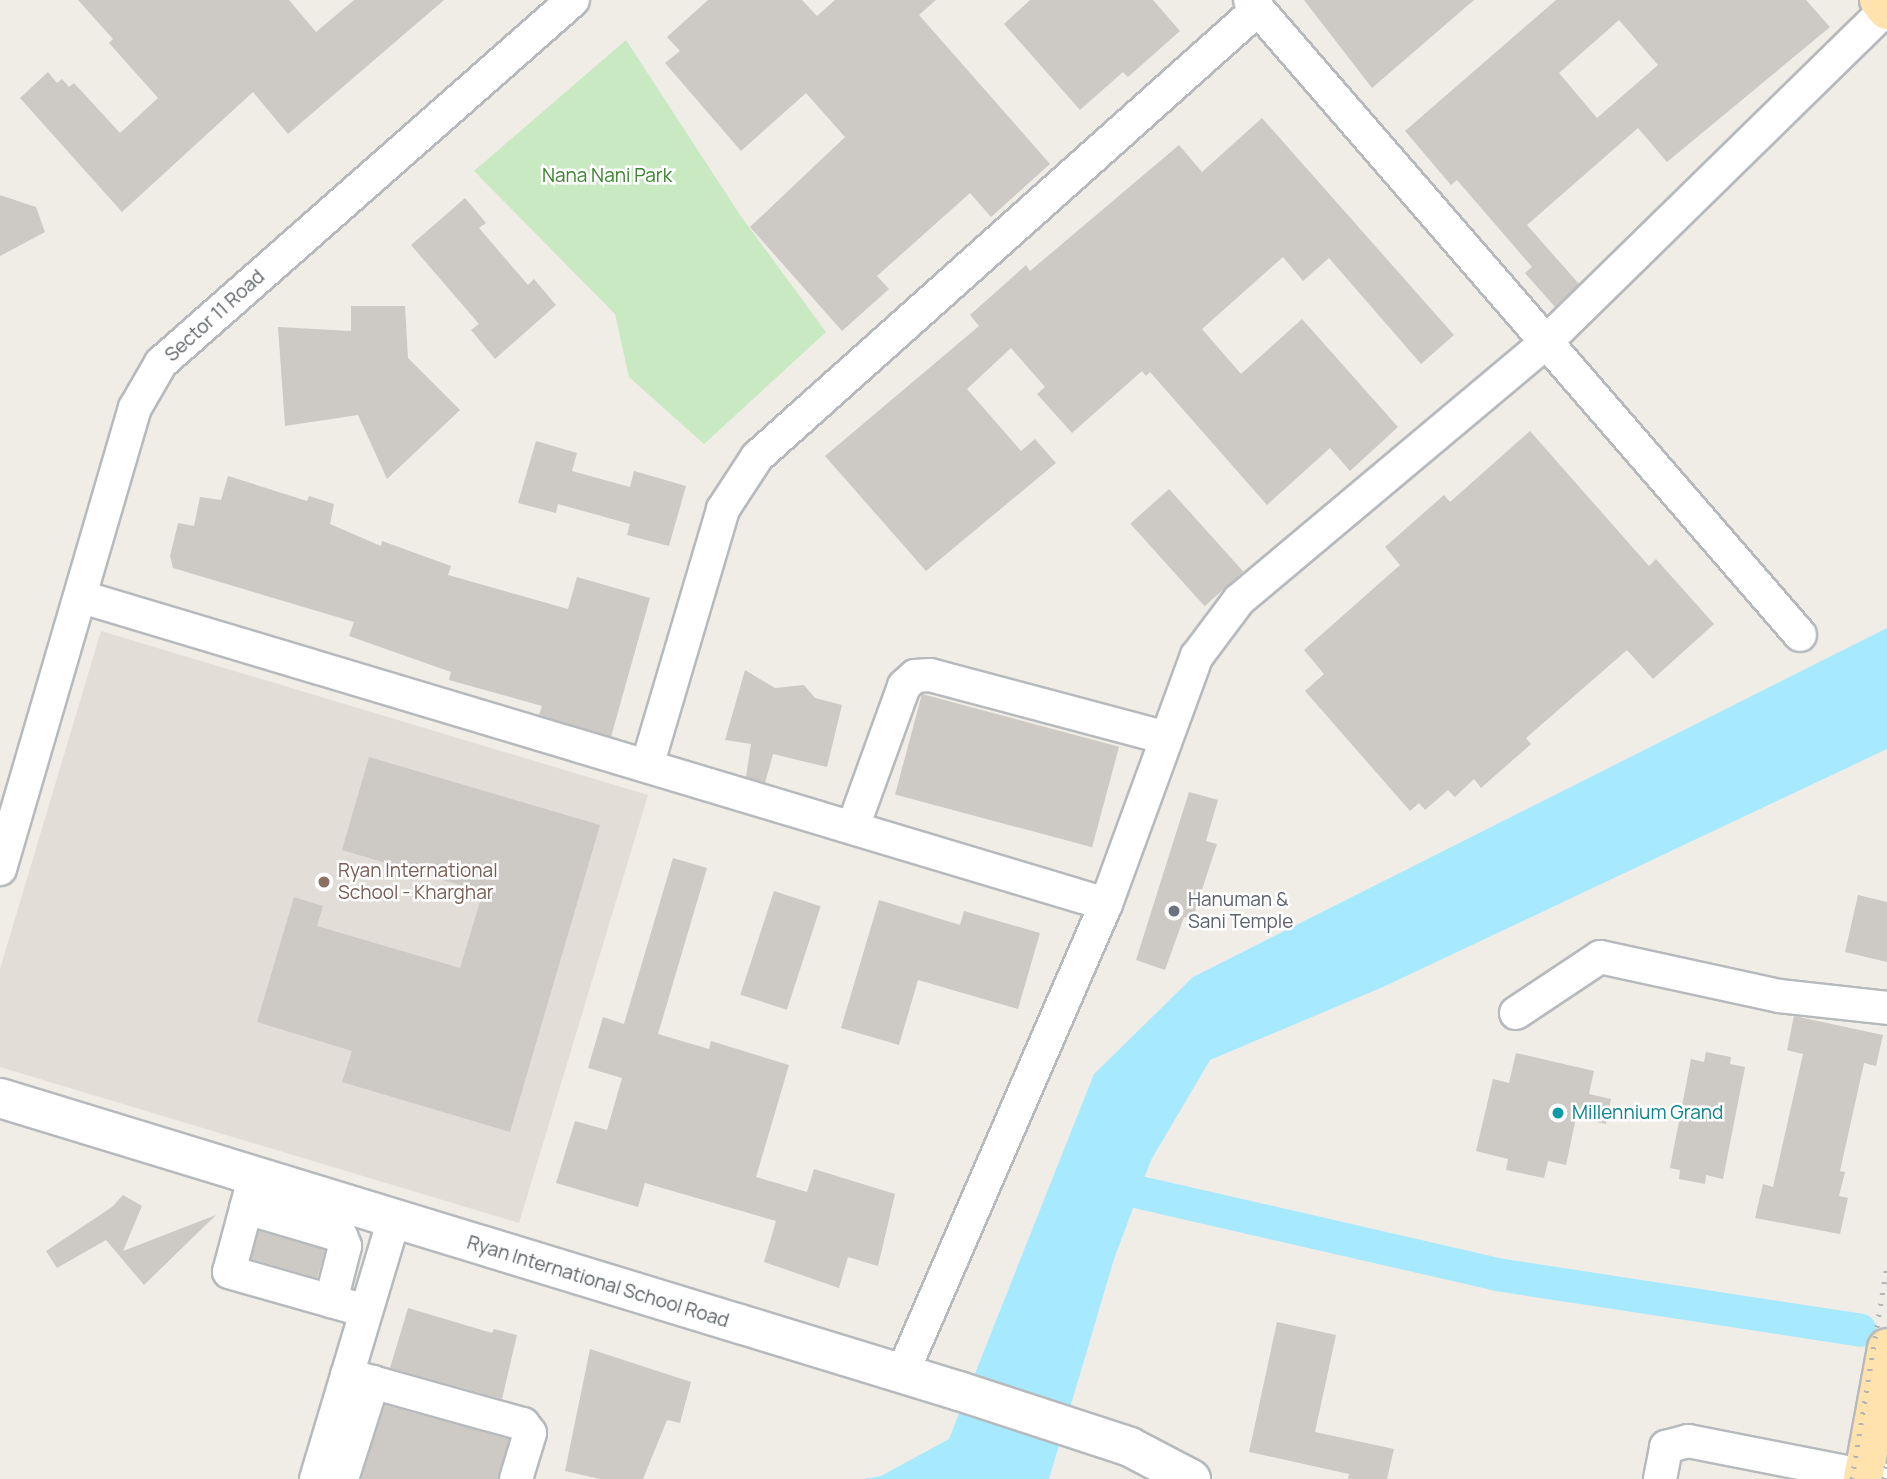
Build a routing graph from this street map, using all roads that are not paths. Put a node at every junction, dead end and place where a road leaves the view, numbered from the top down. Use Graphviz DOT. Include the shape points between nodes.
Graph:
graph roads {
  1 [pos="573,0"];
  2 [pos="1254,5"];
  3 [pos="1884,6"];
  4 [pos="1544,344"];
  5 [pos="82,597"];
  6 [pos="1800,635"];
  7 [pos="1166,738"];
  8 [pos="647,766"];
  9 [pos="853,827"];
  10 [pos="0,869"];
  11 [pos="1106,904"];
  12 [pos="1887,1008"];
  13 [pos="1516,1013"];
  14 [pos="0,1098"];
  15 [pos="251,1192"];
  16 [pos="394,1219"];
  17 [pos="331,1301"];
  18 [pos="366,1311"];
  19 [pos="1887,1348"];
  20 [pos="902,1374"];
  21 [pos="360,1378"];
  22 [pos="316,1479"];
  23 [pos="342,1479"];
  24 [pos="516,1479"];
  25 [pos="1191,1479"];
  26 [pos="1660,1479"];
  27 [pos="1863,1479"];
  28 [pos="1881,1479"];
  1 -- 5 [label="street, Sector 11 Road" via="161,362 135,408"];
  2 -- 4 [label="street"];
  2 -- 8 [label="street" via="757,457 723,509"];
  3 -- 4 [label="street"];
  4 -- 6 [label="street"];
  4 -- 7 [label="street" via="1239,600 1197,656"];
  5 -- 8 [label="street"];
  5 -- 10 [label="street, Sector 11 Road"];
  7 -- 9 [label="street" via="930,675 915,677 904,686"];
  7 -- 11 [label="street"];
  8 -- 9 [label="street"];
  9 -- 11 [label="street"];
  11 -- 20 [label="street"];
  12 -- 13 [label="street" via="1779,996 1600,957"];
  14 -- 15 [label="street, Ryan International School Road"];
  15 -- 16 [label="street, Ryan International School Road"];
  15 -- 17 [label="street" via="341,1236 345,1246"];
  15 -- 17 [label="street" via="229,1272"];
  16 -- 18 [label="street"];
  16 -- 20 [label="street, Ryan International School Road"];
  17 -- 18 [label="street"];
  18 -- 21 [label="street"];
  19 -- 27 [label="main road"];
  20 -- 25 [label="street, Ryan International School Road" via="1130,1447"];
  21 -- 22 [label="street"];
  21 -- 23 [label="street"];
  21 -- 24 [label="street" via="523,1424 530,1433"];
  26 -- 27 [label="street" via="1666,1447 1675,1441"];
  27 -- 28 [label="street"];
}
